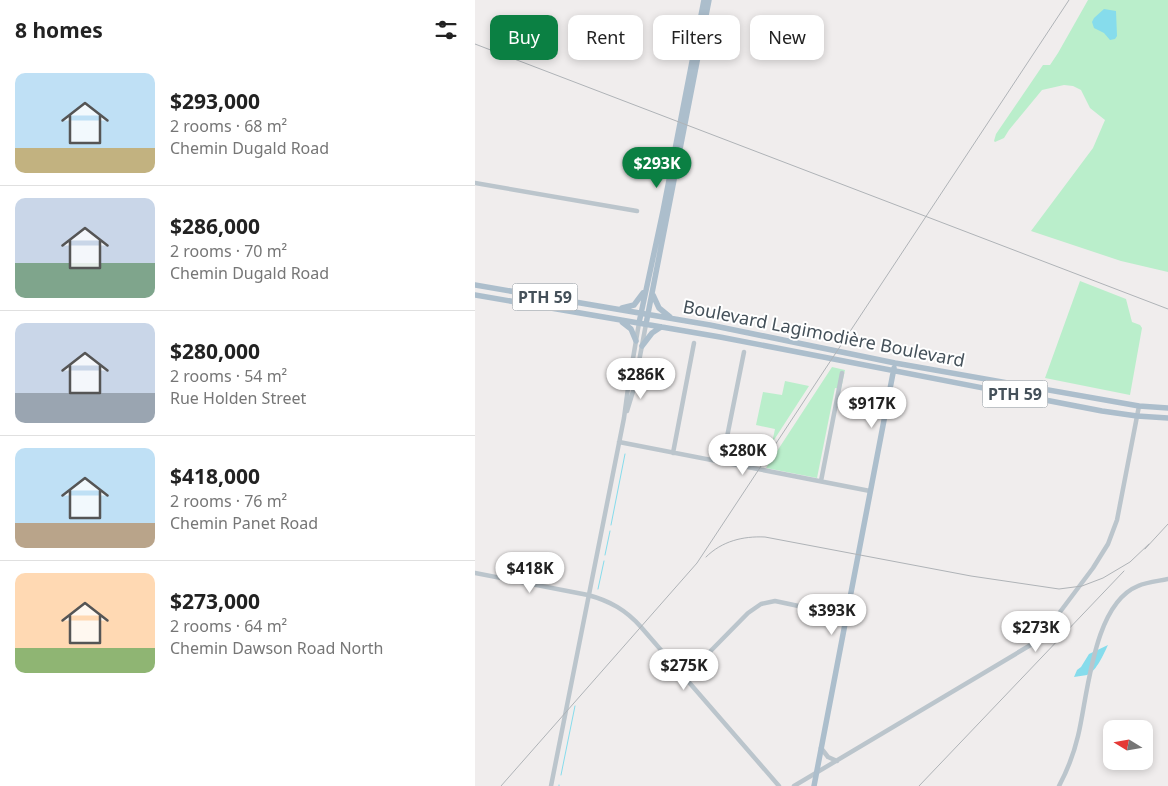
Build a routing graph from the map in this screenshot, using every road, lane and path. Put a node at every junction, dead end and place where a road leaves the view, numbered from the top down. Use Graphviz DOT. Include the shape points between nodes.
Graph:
graph roads {
  1 [pos="704,0"];
  2 [pos="709,0"];
  3 [pos="684,116"];
  4 [pos="682,126"];
  5 [pos="475,183"];
  6 [pos="637,211"];
  7 [pos="475,285"];
  8 [pos="647,285"];
  9 [pos="653,291"];
  10 [pos="475,295"];
  11 [pos="615,309"];
  12 [pos="641,313"];
  13 [pos="648,314"];
  14 [pos="673,318"];
  15 [pos="618,320"];
  16 [pos="639,323"];
  17 [pos="646,324"];
  18 [pos="661,327"];
  19 [pos="636,341"];
  20 [pos="694,343"];
  21 [pos="642,346"];
  22 [pos="743,352"];
  23 [pos="895,363"];
  24 [pos="893,370"];
  25 [pos="842,373"];
  26 [pos="1139,406"];
  27 [pos="1168,408"];
  28 [pos="1137,416"];
  29 [pos="624,418"];
  30 [pos="1168,418"];
  31 [pos="619,442"];
  32 [pos="673,453"];
  33 [pos="722,462"];
  34 [pos="821,481"];
  35 [pos="870,491"];
  36 [pos="475,573"];
  37 [pos="1168,579"];
  38 [pos="588,595"];
  39 [pos="846,616"];
  40 [pos="685,676"];
  41 [pos="821,748"];
  42 [pos="837,761"];
  43 [pos="816,774"];
  44 [pos="551,786"];
  45 [pos="779,786"];
  46 [pos="794,786"];
  47 [pos="814,786"];
  48 [pos="1059,786"];
  1 -- 3 [label="main road"];
  2 -- 3 [label="main road"];
  3 -- 4 [label="main road"];
  4 -- 8 [label="main road"];
  4 -- 9 [label="main road"];
  5 -- 6 [label="street"];
  7 -- 11 [label="main road, Boulevard Lagimodière Boulevard / PTH 59"];
  8 -- 11 [label="main road" via="634,305"];
  8 -- 12 [label="main road"];
  9 -- 13 [label="main road"];
  9 -- 14 [label="main road" via="656,305"];
  10 -- 15 [label="main road, Boulevard Lagimodière Boulevard / PTH 59"];
  11 -- 12 [label="main road, Boulevard Lagimodière Boulevard / PTH 59"];
  12 -- 13 [label="main road, Boulevard Lagimodière Boulevard / PTH 59"];
  12 -- 16 [label="main road"];
  13 -- 14 [label="main road, Boulevard Lagimodière Boulevard / PTH 59"];
  13 -- 17 [label="main road"];
  14 -- 23 [label="main road, Boulevard Lagimodière Boulevard / PTH 59"];
  15 -- 16 [label="main road, Boulevard Lagimodière Boulevard / PTH 59"];
  15 -- 19 [label="main road" via="631,329"];
  16 -- 17 [label="main road, Boulevard Lagimodière Boulevard / PTH 59"];
  16 -- 19 [label="street"];
  17 -- 18 [label="main road, Boulevard Lagimodière Boulevard / PTH 59"];
  17 -- 21 [label="street"];
  18 -- 21 [label="main road" via="651,333"];
  18 -- 24 [label="main road, Boulevard Lagimodière Boulevard / PTH 59"];
  19 -- 29 [label="street"];
  20 -- 32 [label="street"];
  21 -- 29 [label="street"];
  22 -- 33 [label="street"];
  23 -- 24 [label="main road"];
  23 -- 26 [label="main road, Boulevard Lagimodière Boulevard / PTH 59"];
  24 -- 28 [label="main road, Boulevard Lagimodière Boulevard / PTH 59"];
  24 -- 35 [label="main road"];
  25 -- 34 [label="street"];
  26 -- 27 [label="main road, Boulevard Lagimodière Boulevard / PTH 59"];
  26 -- 28 [label="street"];
  28 -- 30 [label="main road, Boulevard Lagimodière Boulevard / PTH 59"];
  28 -- 42 [label="street" via="1117,520 1108,544 1039,640"];
  29 -- 31 [label="street"];
  31 -- 32 [label="street"];
  31 -- 38 [label="street"];
  32 -- 33 [label="street"];
  33 -- 34 [label="street"];
  34 -- 35 [label="street"];
  35 -- 39 [label="main road"];
  36 -- 38 [label="street"];
  37 -- 48 [label="street" via="1137,586 1110,612 1098,638 1078,738"];
  38 -- 40 [label="street" via="617,606 630,615"];
  38 -- 44 [label="street"];
  39 -- 40 [label="street" via="775,601 761,604"];
  39 -- 41 [label="main road"];
  40 -- 45 [label="street"];
  41 -- 42 [label="street" via="828,757"];
  41 -- 43 [label="main road"];
  42 -- 43 [label="street"];
  43 -- 46 [label="street"];
  43 -- 47 [label="main road"];
}
